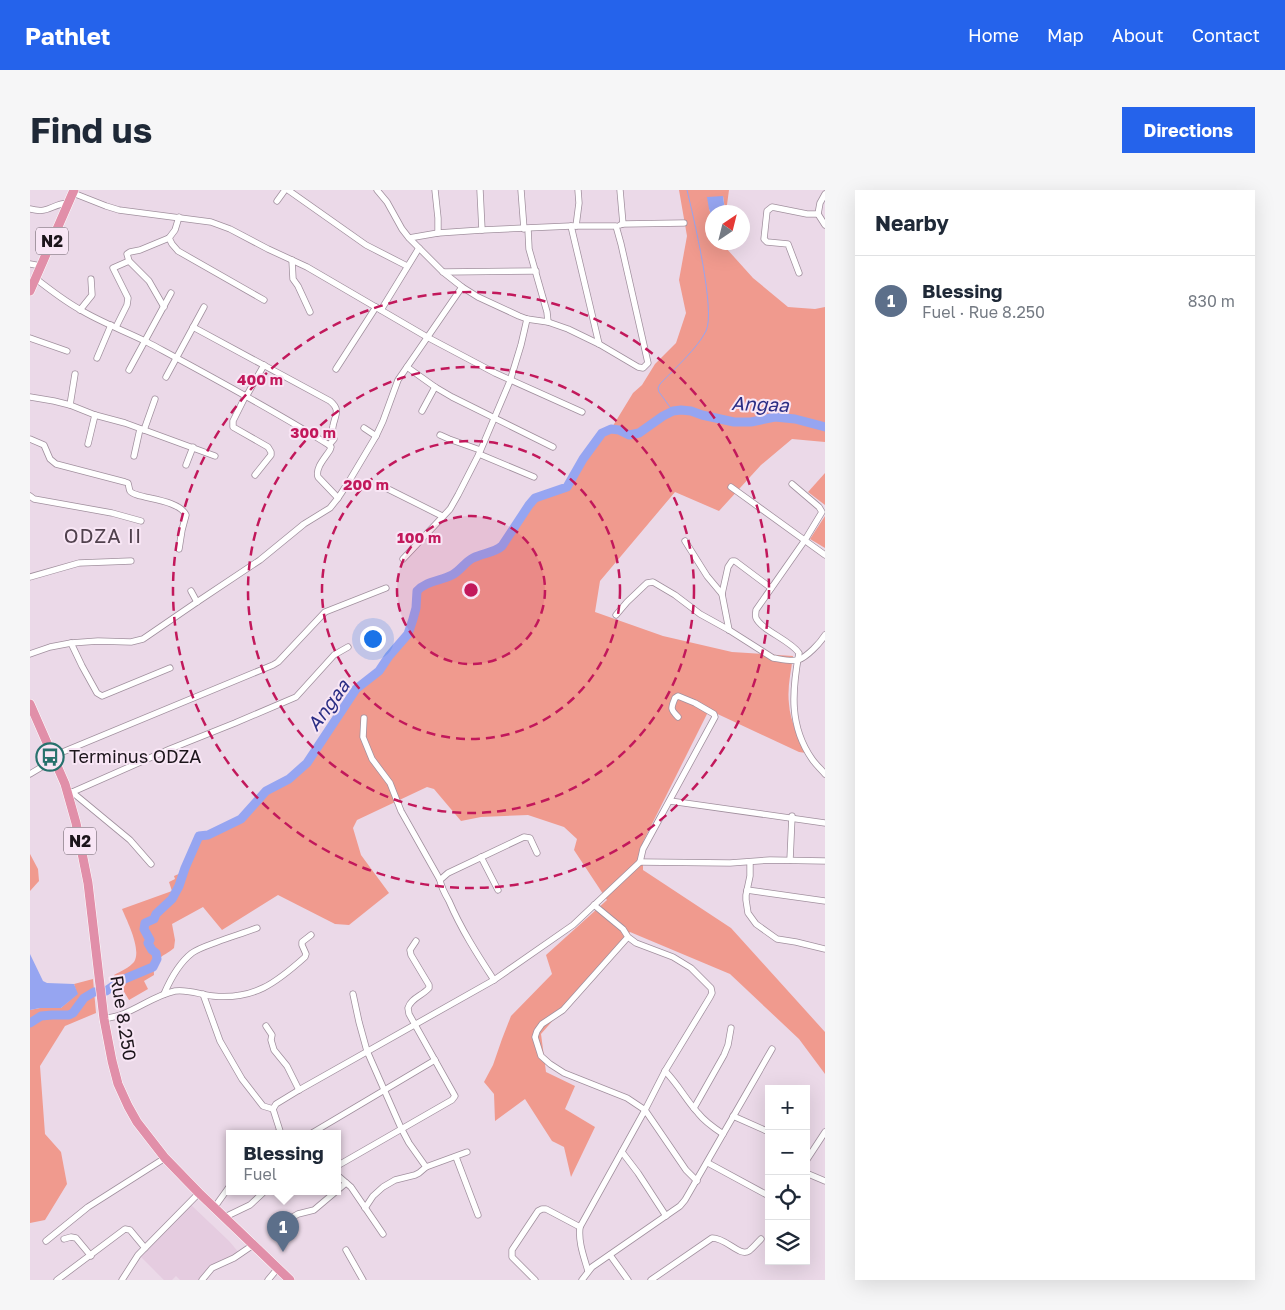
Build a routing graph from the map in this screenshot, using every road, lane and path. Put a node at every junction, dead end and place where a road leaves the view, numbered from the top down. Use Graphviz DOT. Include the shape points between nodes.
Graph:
graph roads {
  1 [pos="286,190"];
  2 [pos="377,190"];
  3 [pos="435,190"];
  4 [pos="480,190"];
  5 [pos="521,190"];
  6 [pos="578,190"];
  7 [pos="620,190"];
  8 [pos="73,192"];
  9 [pos="825,194"];
  10 [pos="277,201"];
  11 [pos="68,203"];
  12 [pos="30,209"];
  13 [pos="818,214"];
  14 [pos="179,217"];
  15 [pos="684,223"];
  16 [pos="624,224"];
  17 [pos="825,225"];
  18 [pos="574,226"];
  19 [pos="616,226"];
  20 [pos="526,229"];
  21 [pos="482,230"];
  22 [pos="438,234"];
  23 [pos="169,238"];
  24 [pos="409,238"];
  25 [pos="419,248"];
  26 [pos="292,260"];
  27 [pos="129,261"];
  28 [pos="30,264"];
  29 [pos="40,266"];
  30 [pos="407,266"];
  31 [pos="536,271"];
  32 [pos="443,272"];
  33 [pos="799,273"];
  34 [pos="36,278"];
  35 [pos="91,278"];
  36 [pos="462,287"];
  37 [pos="30,291"];
  38 [pos="171,293"];
  39 [pos="264,300"];
  40 [pos="164,307"];
  41 [pos="204,307"];
  42 [pos="379,309"];
  43 [pos="80,310"];
  44 [pos="310,312"];
  45 [pos="527,319"];
  46 [pos="548,322"];
  47 [pos="113,326"];
  48 [pos="193,327"];
  49 [pos="427,337"];
  50 [pos="30,338"];
  51 [pos="145,342"];
  52 [pos="599,344"];
  53 [pos="67,351"];
  54 [pos="96,358"];
  55 [pos="176,358"];
  56 [pos="264,365"];
  57 [pos="407,367"];
  58 [pos="129,370"];
  59 [pos="336,370"];
  60 [pos="75,374"];
  61 [pos="166,377"];
  62 [pos="510,381"];
  63 [pos="435,387"];
  64 [pos="246,395"];
  65 [pos="30,397"];
  66 [pos="155,400"];
  67 [pos="70,405"];
  68 [pos="422,411"];
  69 [pos="582,412"];
  70 [pos="95,415"];
  71 [pos="494,417"];
  72 [pos="364,428"];
  73 [pos="142,429"];
  74 [pos="440,434"];
  75 [pos="376,436"];
  76 [pos="30,439"];
  77 [pos="88,444"];
  78 [pos="329,444"];
  79 [pos="193,447"];
  80 [pos="553,447"];
  81 [pos="480,452"];
  82 [pos="134,456"];
  83 [pos="215,456"];
  84 [pos="186,465"];
  85 [pos="255,476"];
  86 [pos="534,477"];
  87 [pos="792,484"];
  88 [pos="382,486"];
  89 [pos="731,487"];
  90 [pos="30,496"];
  91 [pos="338,498"];
  92 [pos="442,516"];
  93 [pos="141,521"];
  94 [pos="805,540"];
  95 [pos="685,541"];
  96 [pos="179,548"];
  97 [pos="825,555"];
  98 [pos="404,559"];
  99 [pos="131,561"];
  100 [pos="30,578"];
  101 [pos="386,588"];
  102 [pos="771,588"];
  103 [pos="191,591"];
  104 [pos="722,594"];
  105 [pos="197,602"];
  106 [pos="616,615"];
  107 [pos="729,630"];
  108 [pos="825,635"];
  109 [pos="71,642"];
  110 [pos="348,647"];
  111 [pos="30,654"];
  112 [pos="797,660"];
  113 [pos="170,668"];
  114 [pos="30,704"];
  115 [pos="678,717"];
  116 [pos="364,718"];
  117 [pos="54,758"];
  118 [pos="30,774"];
  119 [pos="825,774"];
  120 [pos="70,793"];
  121 [pos="670,801"];
  122 [pos="792,817"];
  123 [pos="825,823"];
  124 [pos="537,853"];
  125 [pos="481,857"];
  126 [pos="790,860"];
  127 [pos="640,862"];
  128 [pos="750,862"];
  129 [pos="825,862"];
  130 [pos="151,864"];
  131 [pos="440,880"];
  132 [pos="498,890"];
  133 [pos="747,890"];
  134 [pos="825,900"];
  135 [pos="594,905"];
  136 [pos="257,928"];
  137 [pos="311,935"];
  138 [pos="628,937"];
  139 [pos="416,941"];
  140 [pos="825,949"];
  141 [pos="494,980"];
  142 [pos="164,994"];
  143 [pos="203,994"];
  144 [pos="353,994"];
  145 [pos="104,1019"];
  146 [pos="416,1025"];
  147 [pos="266,1026"];
  148 [pos="731,1028"];
  149 [pos="772,1049"];
  150 [pos="367,1051"];
  151 [pos="436,1060"];
  152 [pos="665,1071"];
  153 [pos="299,1090"];
  154 [pos="385,1090"];
  155 [pos="694,1108"];
  156 [pos="273,1109"];
  157 [pos="645,1110"];
  158 [pos="733,1116"];
  159 [pos="401,1128"];
  160 [pos="278,1130"];
  161 [pos="317,1130"];
  162 [pos="765,1130"];
  163 [pos="825,1132"];
  164 [pos="723,1134"];
  165 [pos="467,1152"];
  166 [pos="622,1152"];
  167 [pos="810,1154"];
  168 [pos="456,1157"];
  169 [pos="166,1158"];
  170 [pos="708,1163"];
  171 [pos="341,1164"];
  172 [pos="426,1167"];
  173 [pos="810,1175"];
  174 [pos="341,1179"];
  175 [pos="697,1181"];
  176 [pos="825,1181"];
  177 [pos="346,1183"];
  178 [pos="341,1187"];
  179 [pos="226,1191"];
  180 [pos="199,1193"];
  181 [pos="765,1194"];
  182 [pos="261,1195"];
  183 [pos="332,1195"];
  184 [pos="214,1208"];
  185 [pos="366,1208"];
  186 [pos="478,1215"];
  187 [pos="666,1216"];
  188 [pos="225,1218"];
  189 [pos="580,1227"];
  190 [pos="276,1234"];
  191 [pos="383,1234"];
  192 [pos="64,1239"];
  193 [pos="761,1239"];
  194 [pos="46,1241"];
  195 [pos="253,1245"];
  196 [pos="145,1248"];
  197 [pos="346,1250"];
  198 [pos="610,1254"];
  199 [pos="91,1256"];
  200 [pos="278,1268"];
  201 [pos="588,1271"];
  202 [pos="57,1280"];
  203 [pos="122,1280"];
  204 [pos="202,1280"];
  205 [pos="268,1280"];
  206 [pos="290,1280"];
  207 [pos="363,1280"];
  208 [pos="535,1280"];
  209 [pos="582,1280"];
  210 [pos="628,1280"];
  211 [pos="651,1280"];
  1 -- 10 [label="street"];
  1 -- 30 [label="street" via="366,245"];
  2 -- 24 [label="street"];
  3 -- 22 [label="street"];
  4 -- 21 [label="street"];
  5 -- 20 [label="street"];
  6 -- 18 [label="street"];
  7 -- 16 [label="street"];
  8 -- 11 [label="highway, N2"];
  8 -- 14 [label="street" via="119,210"];
  9 -- 13 [label="street"];
  11 -- 12 [label="street" via="44,211"];
  11 -- 29 [label="highway, N2"];
  13 -- 17 [label="street"];
  13 -- 33 [label="street" via="772,207 767,211 764,239 788,244"];
  14 -- 23 [label="street"];
  14 -- 26 [label="street" via="230,229"];
  15 -- 16 [label="street"];
  16 -- 19 [label="street"];
  18 -- 19 [label="street"];
  18 -- 20 [label="street"];
  18 -- 52 [label="street"];
  19 -- 52 [label="street" via="648,362 640,368"];
  20 -- 21 [label="street"];
  20 -- 31 [label="street"];
  21 -- 22 [label="street"];
  22 -- 24 [label="street"];
  23 -- 27 [label="street" via="128,252"];
  23 -- 39 [label="street" via="178,251"];
  24 -- 25 [label="street"];
  25 -- 30 [label="street"];
  25 -- 32 [label="street"];
  26 -- 42 [label="street"];
  26 -- 44 [label="street" via="293,279"];
  27 -- 40 [label="street" via="149,281"];
  27 -- 47 [label="street" via="113,268 128,298"];
  28 -- 29 [label="street"];
  29 -- 34 [label="highway, N2"];
  30 -- 42 [label="street"];
  31 -- 32 [label="street"];
  31 -- 46 [label="street"];
  32 -- 36 [label="street"];
  34 -- 37 [label="highway, N2"];
  34 -- 43 [label="street"];
  35 -- 43 [label="street" via="92,295"];
  36 -- 45 [label="street"];
  36 -- 49 [label="street"];
  38 -- 40 [label="street"];
  40 -- 51 [label="street"];
  41 -- 48 [label="street"];
  42 -- 49 [label="street"];
  42 -- 59 [label="street"];
  43 -- 47 [label="street"];
  45 -- 46 [label="street"];
  45 -- 62 [label="street"];
  46 -- 52 [label="street"];
  47 -- 51 [label="street"];
  47 -- 54 [label="street"];
  48 -- 55 [label="street"];
  48 -- 56 [label="street"];
  49 -- 57 [label="street"];
  49 -- 62 [label="street"];
  50 -- 53 [label="street"];
  51 -- 55 [label="street"];
  51 -- 58 [label="street"];
  55 -- 61 [label="street"];
  55 -- 64 [label="street"];
  56 -- 64 [label="street"];
  56 -- 78 [label="street" via="334,404 337,413 333,424 334,439"];
  57 -- 63 [label="street"];
  57 -- 75 [label="street" via="398,380"];
  60 -- 67 [label="street"];
  62 -- 69 [label="street"];
  62 -- 71 [label="street"];
  63 -- 68 [label="street"];
  63 -- 71 [label="street"];
  64 -- 78 [label="street"];
  64 -- 85 [label="street" via="233,420 233,427 272,452"];
  65 -- 67 [label="street"];
  66 -- 73 [label="street"];
  67 -- 70 [label="street"];
  70 -- 73 [label="street"];
  70 -- 77 [label="street"];
  71 -- 80 [label="street"];
  71 -- 81 [label="street"];
  72 -- 75 [label="street"];
  73 -- 79 [label="street"];
  73 -- 82 [label="street"];
  74 -- 81 [label="street"];
  75 -- 91 [label="street"];
  76 -- 96 [label="street" via="44,445 56,464 125,482 134,494 164,501 183,510 186,515"];
  78 -- 91 [label="street" via="330,450 317,474"];
  79 -- 83 [label="street"];
  79 -- 84 [label="street"];
  81 -- 86 [label="street"];
  81 -- 92 [label="street" via="453,504"];
  87 -- 94 [label="street" via="822,510"];
  88 -- 92 [label="street"];
  89 -- 94 [label="street"];
  90 -- 93 [label="street"];
  91 -- 105 [label="street" via="330,508 304,524 260,560"];
  92 -- 98 [label="street"];
  94 -- 97 [label="street"];
  94 -- 102 [label="street"];
  95 -- 104 [label="street"];
  99 -- 100 [label="street" via="79,563"];
  101 -- 117 [label="street" via="325,612 273,665"];
  102 -- 104 [label="street" via="732,561"];
  102 -- 112 [label="street" via="756,610 756,619 797,650"];
  103 -- 105 [label="street"];
  104 -- 107 [label="street"];
  105 -- 109 [label="street" via="140,640"];
  106 -- 107 [label="street" via="650,581"];
  107 -- 112 [label="street" via="773,658"];
  108 -- 112 [label="street" via="810,652"];
  109 -- 111 [label="street"];
  109 -- 113 [label="street" via="97,693 102,696"];
  110 -- 120 [label="street" via="334,655 296,697"];
  112 -- 119 [label="street" via="793,708 797,726 812,759"];
  114 -- 117 [label="highway, Rue 8.250 / N2"];
  115 -- 121 [label="street" via="671,708 678,696 715,717"];
  116 -- 131 [label="street" via="363,737 372,759 390,783 401,811"];
  117 -- 118 [label="street"];
  117 -- 120 [label="highway, Rue 8.250 / N2"];
  120 -- 130 [label="street" via="130,840"];
  120 -- 145 [label="highway, Rue 8.250 / N2" via="88,883"];
  121 -- 122 [label="street"];
  121 -- 127 [label="street" via="643,848"];
  122 -- 123 [label="street"];
  122 -- 126 [label="street"];
  124 -- 125 [label="street" via="530,838 524,837"];
  125 -- 131 [label="street"];
  125 -- 132 [label="street"];
  126 -- 128 [label="street"];
  126 -- 129 [label="street"];
  127 -- 128 [label="street"];
  127 -- 135 [label="street"];
  128 -- 133 [label="street"];
  131 -- 141 [label="street" via="472,946"];
  133 -- 134 [label="street"];
  133 -- 140 [label="street" via="748,913 756,924 777,939"];
  135 -- 138 [label="street"];
  135 -- 141 [label="street" via="573,925"];
  136 -- 142 [label="street" via="193,952"];
  137 -- 143 [label="street" via="302,942 305,957 272,984 238,996"];
  138 -- 152 [label="street" via="673,957 711,988 710,998"];
  138 -- 157 [label="street" via="563,1010 542,1024 535,1037 541,1056 550,1064 564,1073 627,1098"];
  139 -- 146 [label="street" via="410,950 411,955 429,985 409,1004 409,1014"];
  141 -- 146 [label="street"];
  142 -- 143 [label="street" via="177,991"];
  142 -- 145 [label="street" via="122,1015"];
  143 -- 156 [label="street" via="220,1041 242,1079 263,1106"];
  144 -- 150 [label="street"];
  145 -- 169 [label="highway, Rue 8.250 / N2" via="118,1084 137,1122"];
  146 -- 150 [label="street"];
  146 -- 151 [label="street"];
  147 -- 153 [label="street" via="272,1035 274,1050 287,1066"];
  148 -- 155 [label="street" via="724,1055"];
  149 -- 158 [label="street"];
  150 -- 153 [label="street"];
  150 -- 154 [label="street"];
  151 -- 154 [label="street"];
  151 -- 159 [label="street" via="454,1098"];
  152 -- 155 [label="street"];
  152 -- 157 [label="street"];
  153 -- 156 [label="street"];
  154 -- 159 [label="street"];
  154 -- 161 [label="street"];
  155 -- 164 [label="street"];
  156 -- 160 [label="street"];
  157 -- 166 [label="street"];
  157 -- 175 [label="street"];
  158 -- 162 [label="street"];
  158 -- 164 [label="street"];
  159 -- 171 [label="street"];
  159 -- 172 [label="street"];
  163 -- 167 [label="street"];
  164 -- 170 [label="street"];
  165 -- 168 [label="street"];
  166 -- 187 [label="street"];
  166 -- 189 [label="street"];
  168 -- 172 [label="street"];
  168 -- 186 [label="street"];
  169 -- 180 [label="highway, Rue 8.250 / N2"];
  169 -- 194 [label="street" via="88,1207"];
  170 -- 175 [label="street"];
  170 -- 181 [label="street"];
  172 -- 185 [label="street" via="420,1173 398,1178 383,1187"];
  173 -- 176 [label="street"];
  174 -- 177 [label="street"];
  175 -- 187 [label="street" via="680,1206"];
  177 -- 178 [label="street"];
  177 -- 185 [label="street"];
  179 -- 184 [label="street"];
  180 -- 184 [label="highway, Rue 8.250 / N2"];
  180 -- 196 [label="street"];
  182 -- 188 [label="street" via="250,1205"];
  183 -- 190 [label="street" via="314,1210 291,1218"];
  184 -- 188 [label="highway, Rue 8.250 / N2"];
  185 -- 191 [label="street"];
  187 -- 198 [label="street"];
  188 -- 195 [label="highway, Rue 8.250 / N2"];
  189 -- 201 [label="street"];
  189 -- 208 [label="street" via="546,1209 538,1211 511,1254"];
  192 -- 199 [label="street" via="76,1238"];
  193 -- 211 [label="street" via="745,1253 724,1240 712,1238"];
  195 -- 200 [label="highway, Rue 8.250 / N2"];
  195 -- 204 [label="street" via="212,1268"];
  196 -- 199 [label="street" via="127,1229"];
  196 -- 203 [label="street"];
  197 -- 207 [label="street"];
  198 -- 201 [label="street"];
  198 -- 210 [label="street"];
  199 -- 202 [label="street"];
  200 -- 205 [label="street"];
  200 -- 206 [label="highway, Rue 8.250 / N2"];
  201 -- 209 [label="street"];
}
